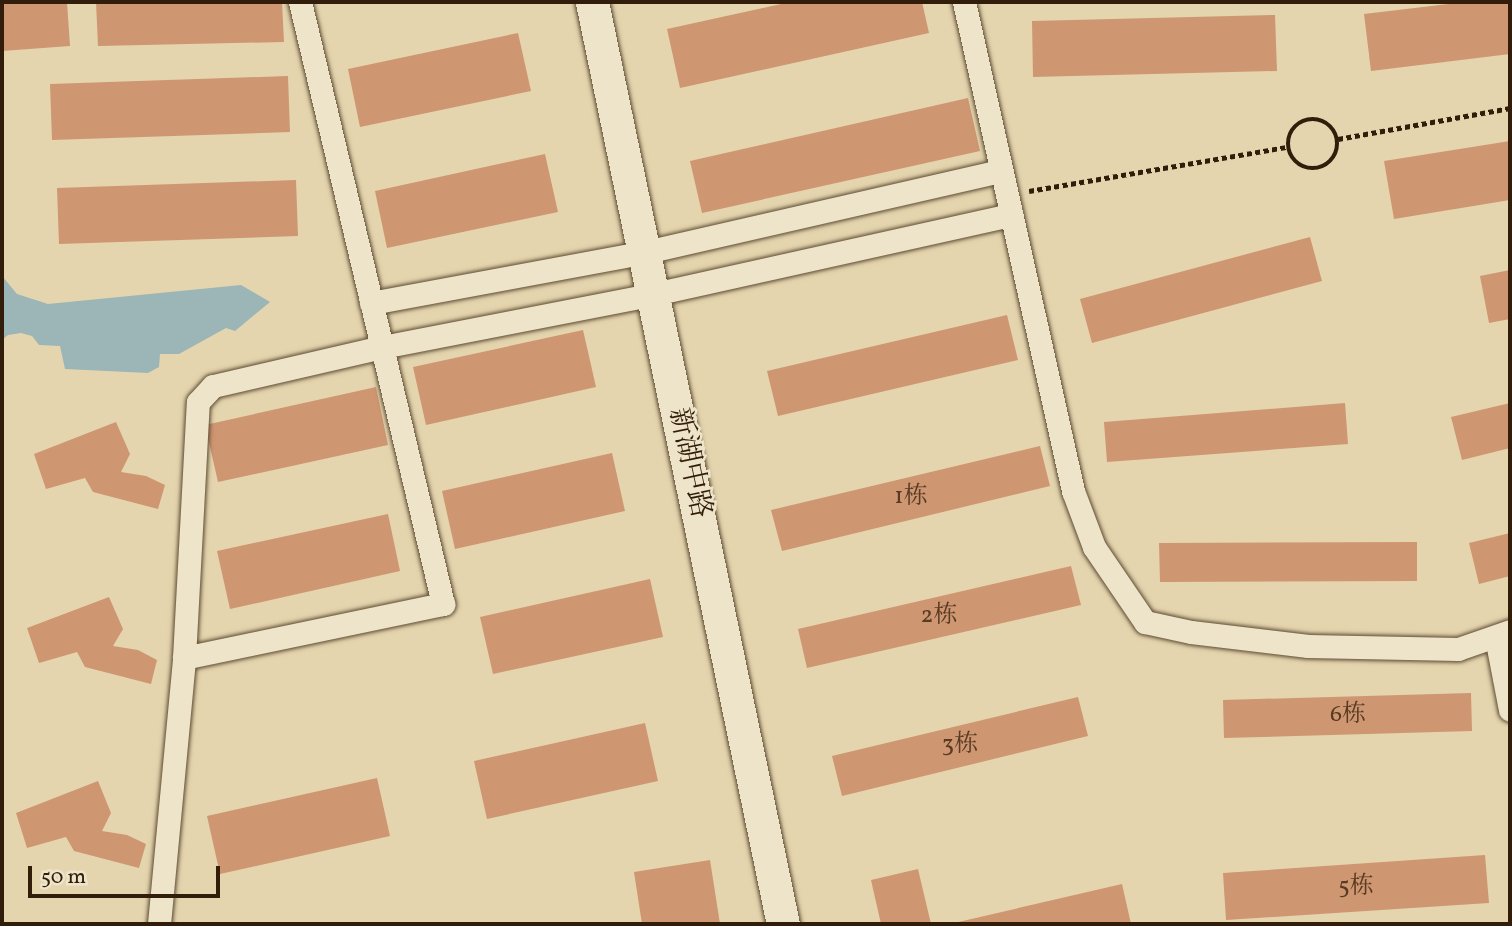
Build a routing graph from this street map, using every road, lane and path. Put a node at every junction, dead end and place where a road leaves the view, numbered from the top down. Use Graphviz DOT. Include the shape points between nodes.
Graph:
graph roads {
  1 [pos="300,2"];
  2 [pos="594,2"];
  3 [pos="964,2"];
  4 [pos="1510,108"];
  5 [pos="1338,139"];
  6 [pos="1287,147"];
  7 [pos="1001,171"];
  8 [pos="1009,205"];
  9 [pos="649,251"];
  10 [pos="658,293"];
  11 [pos="371,303"];
  12 [pos="382,347"];
  13 [pos="1503,634"];
  14 [pos="184,658"];
  15 [pos="1510,710"];
  16 [pos="159,924"];
  17 [pos="784,924"];
  1 -- 11 [label="street"];
  2 -- 9 [label="street, 新湖中路"];
  3 -- 7 [label="street"];
  4 -- 5 [label="path"];
  5 -- 6 [label="path" via="1328,123 1311,118 1291,131"];
  5 -- 6 [label="path" via="1333,160 1318,169 1295,162"];
  6 -- 8 [label="path"];
  7 -- 8 [label="street"];
  7 -- 9 [label="street"];
  8 -- 10 [label="street"];
  8 -- 13 [label="street" via="1073,491 1094,547 1144,622 1308,646 1458,649"];
  9 -- 10 [label="street, 新湖中路"];
  9 -- 11 [label="street"];
  10 -- 12 [label="street"];
  10 -- 17 [label="street, 新湖中路"];
  11 -- 12 [label="street"];
  12 -- 14 [label="street" via="213,386 198,402"];
  12 -- 14 [label="street" via="443,604"];
  13 -- 15 [label="street"];
  14 -- 16 [label="street"];
}
